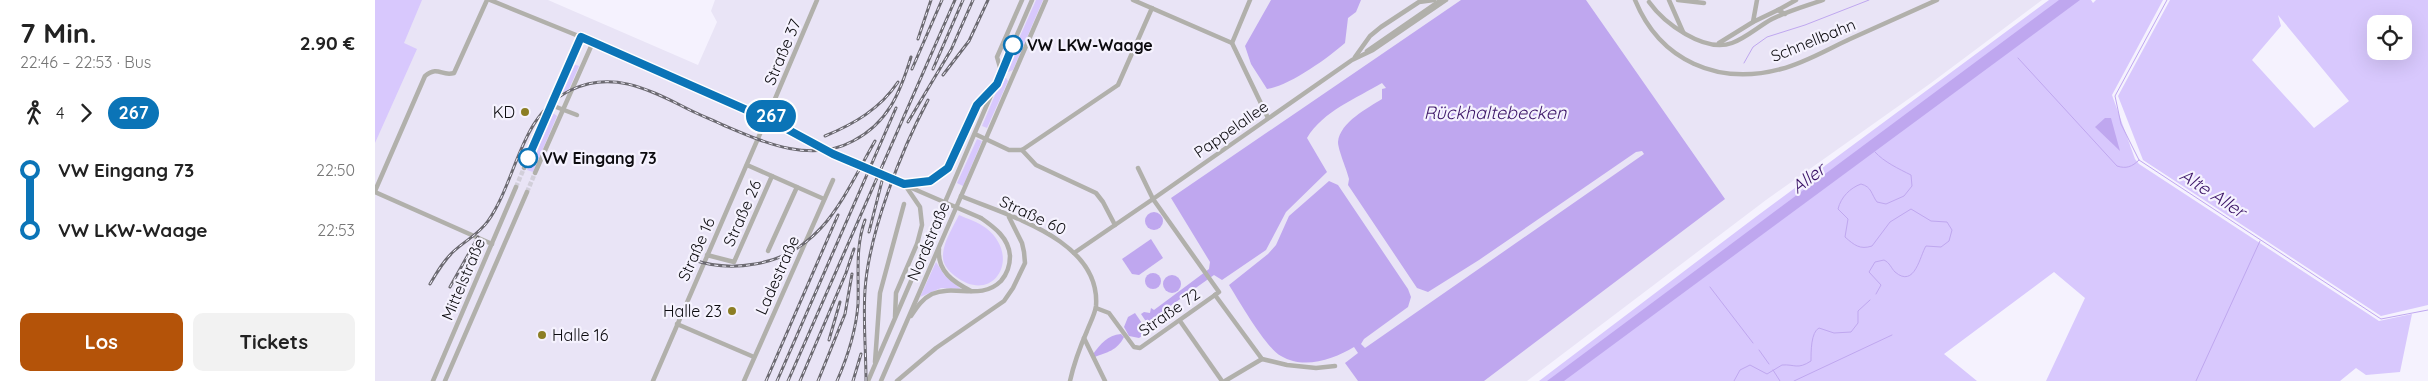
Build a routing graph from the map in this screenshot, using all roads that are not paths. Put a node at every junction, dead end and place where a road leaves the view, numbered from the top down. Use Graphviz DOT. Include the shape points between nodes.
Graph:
graph roads {
  1 [pos="489,0"];
  2 [pos="817,0"];
  3 [pos="1022,0"];
  4 [pos="1033,0"];
  5 [pos="1046,0"];
  6 [pos="1133,0"];
  7 [pos="1251,0"];
  8 [pos="1434,0"];
  9 [pos="1441,0"];
  10 [pos="1446,0"];
  11 [pos="1635,0"];
  12 [pos="1669,0"];
  13 [pos="1678,0"];
  14 [pos="1757,0"];
  15 [pos="1796,0"];
  16 [pos="1823,0"];
  17 [pos="1937,0"];
  18 [pos="1649,2"];
  19 [pos="1704,3"];
  20 [pos="1153,8"];
  21 [pos="1410,8"];
  22 [pos="1778,10"];
  23 [pos="1785,14"];
  24 [pos="1416,17"];
  25 [pos="1392,20"];
  26 [pos="1753,22"];
  27 [pos="1397,30"];
  28 [pos="1683,32"];
  29 [pos="1371,36"];
  30 [pos="581,37"];
  31 [pos="593,42"];
  32 [pos="1232,43"];
  33 [pos="1378,43"];
  34 [pos="1718,44"];
  35 [pos="1362,55"];
  36 [pos="1352,60"];
  37 [pos="1001,73"];
  38 [pos="997,84"];
  39 [pos="551,105"];
  40 [pos="563,110"];
  41 [pos="769,113"];
  42 [pos="577,115"];
  43 [pos="758,115"];
  44 [pos="1268,118"];
  45 [pos="772,121"];
  46 [pos="763,127"];
  47 [pos="975,134"];
  48 [pos="985,139"];
  49 [pos="1022,150"];
  50 [pos="747,165"];
  51 [pos="524,168"];
  52 [pos="1138,168"];
  53 [pos="535,173"];
  54 [pos="772,176"];
  55 [pos="833,180"];
  56 [pos="904,184"];
  57 [pos="953,186"];
  58 [pos="797,187"];
  59 [pos="516,188"];
  60 [pos="375,191"];
  61 [pos="527,192"];
  62 [pos="948,196"];
  63 [pos="961,196"];
  64 [pos="824,199"];
  65 [pos="1153,199"];
  66 [pos="904,204"];
  67 [pos="1009,217"];
  68 [pos="1115,225"];
  69 [pos="492,244"];
  70 [pos="940,244"];
  71 [pos="503,247"];
  72 [pos="768,251"];
  73 [pos="1075,253"];
  74 [pos="707,255"];
  75 [pos="472,290"];
  76 [pos="972,292"];
  77 [pos="482,295"];
  78 [pos="1215,295"];
  79 [pos="1096,308"];
  80 [pos="895,319"];
  81 [pos="1180,321"];
  82 [pos="677,324"];
  83 [pos="901,333"];
  84 [pos="1084,338"];
  85 [pos="449,344"];
  86 [pos="459,348"];
  87 [pos="754,357"];
  88 [pos="1262,359"];
  89 [pos="875,366"];
  90 [pos="1335,366"];
  91 [pos="882,378"];
  92 [pos="433,381"];
  93 [pos="445,381"];
  94 [pos="653,381"];
  95 [pos="744,381"];
  96 [pos="868,381"];
  97 [pos="889,381"];
  98 [pos="897,381"];
  99 [pos="1070,381"];
  100 [pos="1105,381"];
  101 [pos="1223,381"];
  1 -- 30 [label="street"];
  1 -- 60 [label="street" via="454,73 437,70 425,76"];
  2 -- 41 [label="street, Straße 37"];
  3 -- 37 [label="street" via="997,57"];
  4 -- 37 [label="street, Nordstraße"];
  5 -- 48 [label="street, Nordstraße"];
  6 -- 20 [label="street"];
  7 -- 32 [label="street"];
  8 -- 21 [label="street, Pappelallee" via="1419,2"];
  9 -- 24 [label="street"];
  10 -- 35 [label="street, Pappelallee"];
  11 -- 17 [label="street, Schnellbahn" via="1648,27 1681,58 1710,70 1738,74 1791,66"];
  12 -- 28 [label="street"];
  13 -- 19 [label="street"];
  14 -- 26 [label="street"];
  15 -- 22 [label="street"];
  16 -- 23 [label="street"];
  18 -- 28 [label="street" via="1663,19"];
  20 -- 32 [label="street"];
  20 -- 49 [label="street" via="1118,85"];
  21 -- 24 [label="street" via="1419,12"];
  21 -- 25 [label="street, Pappelallee"];
  22 -- 23 [label="street"];
  22 -- 26 [label="street"];
  23 -- 34 [label="street" via="1731,44"];
  24 -- 27 [label="street"];
  25 -- 27 [label="street" via="1400,23"];
  25 -- 29 [label="street, Pappelallee"];
  26 -- 34 [label="street"];
  27 -- 33 [label="street"];
  28 -- 34 [label="street"];
  29 -- 33 [label="street"];
  29 -- 36 [label="street, Pappelallee"];
  30 -- 31 [label="street"];
  30 -- 39 [label="street"];
  31 -- 40 [label="street"];
  31 -- 43 [label="street"];
  32 -- 44 [label="street"];
  33 -- 35 [label="street"];
  35 -- 36 [label="street, Pappelallee"];
  36 -- 44 [label="street, Pappelallee"];
  37 -- 38 [label="street, Nordstraße"];
  38 -- 47 [label="street, Nordstraße"];
  38 -- 56 [label="street" via="977,105 948,168 922,184"];
  39 -- 40 [label="street"];
  39 -- 51 [label="street"];
  40 -- 42 [label="street"];
  40 -- 53 [label="street"];
  41 -- 43 [label="street"];
  41 -- 45 [label="street"];
  43 -- 46 [label="street" via="758,122"];
  44 -- 65 [label="street, Pappelallee"];
  45 -- 46 [label="street"];
  45 -- 56 [label="street, bridge" via="833,154"];
  46 -- 50 [label="street, Straße 16"];
  47 -- 48 [label="street"];
  47 -- 57 [label="street, Nordstraße"];
  48 -- 49 [label="street" via="1009,150"];
  48 -- 63 [label="street, Nordstraße"];
  49 -- 68 [label="street" via="1036,165 1096,193"];
  50 -- 54 [label="street"];
  50 -- 74 [label="street, Straße 16"];
  52 -- 65 [label="street"];
  54 -- 58 [label="street"];
  54 -- 74 [label="street, Straße 26" via="735,262"];
  55 -- 64 [label="street, Ladestraße"];
  56 -- 76 [label="street, bridge" via="981,218 1006,242 1009,265 1003,279 983,291"];
  56 -- 80 [label="street" via="920,207 922,225 896,293"];
  57 -- 62 [label="street, Nordstraße"];
  57 -- 63 [label="street"];
  58 -- 64 [label="street"];
  58 -- 72 [label="street"];
  59 -- 69 [label="street, Mittelstraße"];
  60 -- 69 [label="street"];
  61 -- 71 [label="street, Mittelstraße"];
  62 -- 63 [label="street"];
  62 -- 80 [label="street, Nordstraße"];
  63 -- 67 [label="street, Straße 60"];
  63 -- 70 [label="street, Nordstraße"];
  64 -- 87 [label="street, Ladestraße"];
  65 -- 68 [label="street, Pappelallee"];
  65 -- 78 [label="street" via="1219,292"];
  66 -- 89 [label="street" via="880,293"];
  67 -- 73 [label="street, Straße 60" via="1055,237"];
  67 -- 98 [label="street" via="1022,243 1025,263 1013,288 1003,301 935,348"];
  68 -- 73 [label="street, Pappelallee"];
  69 -- 71 [label="street" via="500,240"];
  69 -- 71 [label="street" via="495,251"];
  69 -- 75 [label="street, Mittelstraße"];
  70 -- 76 [label="street" via="939,260 943,270"];
  70 -- 83 [label="street, Nordstraße"];
  71 -- 77 [label="street, Mittelstraße"];
  73 -- 79 [label="street, Straße 60" via="1091,276"];
  74 -- 82 [label="street, Straße 16"];
  75 -- 77 [label="street"];
  75 -- 85 [label="street, Mittelstraße"];
  76 -- 83 [label="street" via="941,291 930,295 917,307"];
  77 -- 86 [label="street, Mittelstraße"];
  78 -- 81 [label="street, Straße 72"];
  78 -- 88 [label="street"];
  79 -- 81 [label="street, Straße 72" via="1109,312 1134,347 1140,348"];
  79 -- 84 [label="street, Straße 60"];
  80 -- 89 [label="street, Nordstraße"];
  81 -- 101 [label="street"];
  82 -- 87 [label="street"];
  82 -- 94 [label="street, Straße 16"];
  83 -- 91 [label="street, Nordstraße"];
  84 -- 99 [label="street, Straße 60"];
  84 -- 100 [label="street"];
  85 -- 86 [label="street"];
  85 -- 92 [label="street, Mittelstraße"];
  86 -- 93 [label="street, Mittelstraße"];
  87 -- 95 [label="street, Ladestraße"];
  88 -- 90 [label="street" via="1316,368"];
  88 -- 101 [label="street"];
  89 -- 96 [label="street, Nordstraße"];
  91 -- 97 [label="street"];
}
